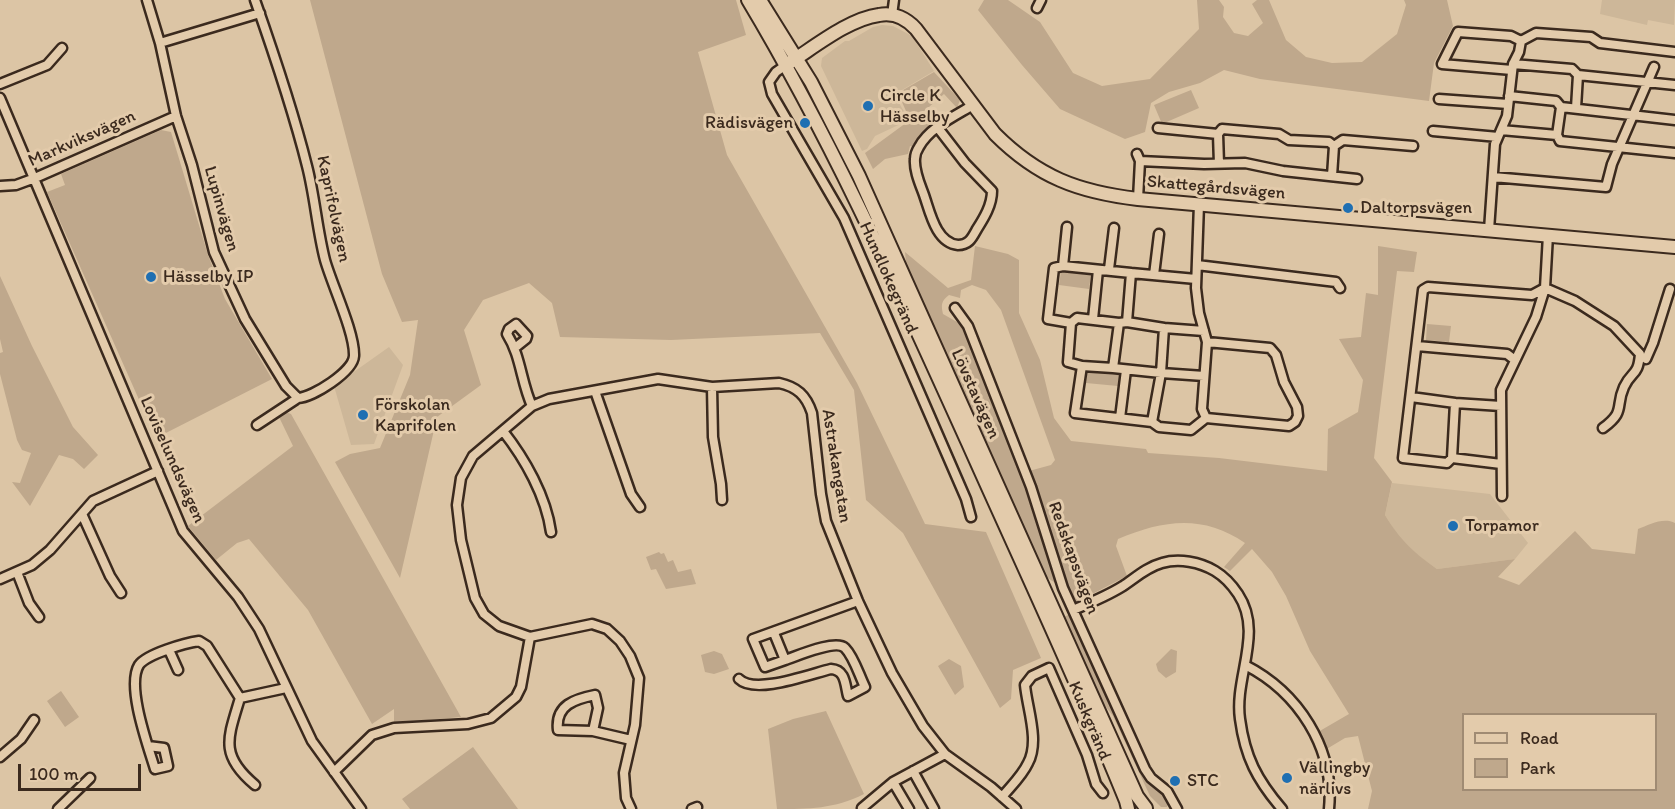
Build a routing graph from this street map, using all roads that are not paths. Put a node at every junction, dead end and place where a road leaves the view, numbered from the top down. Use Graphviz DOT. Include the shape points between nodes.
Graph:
graph roads {
  1 [pos="147,0"];
  2 [pos="255,0"];
  3 [pos="748,0"];
  4 [pos="760,0"];
  5 [pos="894,0"];
  6 [pos="260,14"];
  7 [pos="892,15"];
  8 [pos="1521,41"];
  9 [pos="160,43"];
  10 [pos="62,48"];
  11 [pos="1675,52"];
  12 [pos="797,58"];
  13 [pos="786,65"];
  14 [pos="1512,67"];
  15 [pos="1654,67"];
  16 [pos="1578,75"];
  17 [pos="1648,82"];
  18 [pos="0,84"];
  19 [pos="1675,85"];
  20 [pos="0,98"];
  21 [pos="1439,99"];
  22 [pos="1509,100"];
  23 [pos="973,105"];
  24 [pos="1561,107"];
  25 [pos="1576,108"];
  26 [pos="1634,115"];
  27 [pos="176,116"];
  28 [pos="1675,120"];
  29 [pos="938,128"];
  30 [pos="1158,128"];
  31 [pos="1433,131"];
  32 [pos="1500,133"];
  33 [pos="1218,134"];
  34 [pos="1557,135"];
  35 [pos="1334,146"];
  36 [pos="1413,146"];
  37 [pos="1619,147"];
  38 [pos="1675,153"];
  39 [pos="1219,164"];
  40 [pos="1332,176"];
  41 [pos="1492,177"];
  42 [pos="35,178"];
  43 [pos="1357,179"];
  44 [pos="0,186"];
  45 [pos="1138,199"];
  46 [pos="1199,204"];
  47 [pos="1067,226"];
  48 [pos="1114,228"];
  49 [pos="1489,230"];
  50 [pos="1159,234"];
  51 [pos="1548,236"];
  52 [pos="1675,247"];
  53 [pos="1197,265"];
  54 [pos="1063,266"];
  55 [pos="1109,269"];
  56 [pos="1098,270"];
  57 [pos="1131,273"];
  58 [pos="1154,275"];
  59 [pos="1196,279"];
  60 [pos="1340,288"];
  61 [pos="1545,288"];
  62 [pos="1670,289"];
  63 [pos="954,309"];
  64 [pos="1094,319"];
  65 [pos="1071,322"];
  66 [pos="1123,323"];
  67 [pos="1164,328"];
  68 [pos="1204,331"];
  69 [pos="1206,342"];
  70 [pos="1417,346"];
  71 [pos="516,347"];
  72 [pos="1646,359"];
  73 [pos="1515,360"];
  74 [pos="1082,366"];
  75 [pos="1113,368"];
  76 [pos="1126,370"];
  77 [pos="1161,373"];
  78 [pos="1204,376"];
  79 [pos="712,387"];
  80 [pos="595,391"];
  81 [pos="1410,397"];
  82 [pos="298,398"];
  83 [pos="1455,403"];
  84 [pos="532,406"];
  85 [pos="1501,406"];
  86 [pos="1120,418"];
  87 [pos="1206,418"];
  88 [pos="1152,422"];
  89 [pos="257,425"];
  90 [pos="1604,428"];
  91 [pos="503,431"];
  92 [pos="1452,458"];
  93 [pos="1502,464"];
  94 [pos="158,471"];
  95 [pos="1502,496"];
  96 [pos="722,500"];
  97 [pos="640,507"];
  98 [pos="82,514"];
  99 [pos="971,518"];
  100 [pos="551,532"];
  101 [pos="17,572"];
  102 [pos="0,579"];
  103 [pos="121,593"];
  104 [pos="858,601"];
  105 [pos="1073,610"];
  106 [pos="39,617"];
  107 [pos="774,633"];
  108 [pos="530,637"];
  109 [pos="169,650"];
  110 [pos="785,660"];
  111 [pos="1245,665"];
  112 [pos="178,670"];
  113 [pos="739,679"];
  114 [pos="286,688"];
  115 [pos="240,698"];
  116 [pos="34,720"];
  117 [pos="592,732"];
  118 [pos="631,740"];
  119 [pos="148,746"];
  120 [pos="945,754"];
  121 [pos="0,757"];
  122 [pos="913,771"];
  123 [pos="334,772"];
  124 [pos="90,778"];
  125 [pos="892,782"];
  126 [pos="255,785"];
  127 [pos="1103,793"];
  128 [pos="1002,797"];
  129 [pos="862,808"];
  130 [pos="58,809"];
  131 [pos="360,809"];
  132 [pos="631,809"];
  133 [pos="909,809"];
  134 [pos="934,809"];
  135 [pos="1016,809"];
  136 [pos="1128,809"];
  137 [pos="1139,809"];
  138 [pos="1147,809"];
  139 [pos="1176,809"];
  140 [pos="1282,809"];
  141 [pos="1329,809"];
  1 -- 9 [label="street, Lupinvägen"];
  2 -- 6 [label="street, Kaprifolvägen"];
  3 -- 13 [label="street, Lövstavägen"];
  4 -- 12 [label="street, Lövstavägen"];
  5 -- 7 [label="street"];
  6 -- 9 [label="street"];
  6 -- 82 [label="street, Kaprifolvägen" via="308,166 325,259 354,357 348,370"];
  7 -- 12 [label="street" via="880,14 849,26"];
  7 -- 23 [label="street, Skattegårdsvägen" via="916,29"];
  8 -- 11 [label="street" via="1536,33 1591,37 1600,43"];
  8 -- 14 [label="street"];
  8 -- 14 [label="street" via="1511,36 1458,32 1442,64"];
  9 -- 27 [label="street, Lupinvägen"];
  10 -- 18 [label="street" via="47,65"];
  12 -- 13 [label="street"];
  12 -- 138 [label="street, Lövstavägen" via="859,176 1137,796"];
  13 -- 99 [label="street, Hundlokegränd" via="769,82 772,94 844,218 962,488"];
  13 -- 136 [label="street, Lövstavägen" via="896,286 1079,690"];
  14 -- 16 [label="street" via="1572,69"];
  14 -- 22 [label="street"];
  15 -- 17 [label="street"];
  16 -- 17 [label="street"];
  16 -- 25 [label="street"];
  17 -- 19 [label="street"];
  17 -- 26 [label="street"];
  20 -- 42 [label="street, Loviselundsvägen"];
  21 -- 22 [label="street"];
  22 -- 24 [label="street" via="1556,100"];
  22 -- 32 [label="street"];
  23 -- 29 [label="street"];
  23 -- 45 [label="street, Skattegårdsvägen" via="1007,146 1037,169 1092,192"];
  24 -- 25 [label="street"];
  24 -- 34 [label="street"];
  25 -- 26 [label="street"];
  26 -- 28 [label="street"];
  26 -- 37 [label="street"];
  27 -- 42 [label="street, Markviksvägen"];
  27 -- 82 [label="street, Lupinvägen" via="214,252 246,319 286,386"];
  29 -- 29 [label="street" via="917,148 915,166 934,224 945,240 963,245 971,241 992,199 992,191"];
  30 -- 33 [label="street"];
  31 -- 32 [label="street"];
  32 -- 34 [label="street"];
  32 -- 41 [label="street"];
  33 -- 35 [label="street" via="1222,129 1279,134 1289,140 1329,142"];
  33 -- 39 [label="street"];
  34 -- 37 [label="street" via="1560,141"];
  35 -- 36 [label="street" via="1343,140"];
  35 -- 40 [label="street"];
  37 -- 38 [label="street"];
  37 -- 41 [label="street" via="1606,187"];
  39 -- 40 [label="street" via="1245,163"];
  39 -- 45 [label="street" via="1139,158"];
  40 -- 43 [label="street"];
  41 -- 49 [label="street"];
  42 -- 44 [label="street, Markviksvägen"];
  42 -- 94 [label="street, Loviselundsvägen"];
  45 -- 46 [label="street, Skattegårdsvägen"];
  46 -- 49 [label="street, Skattegårdsvägen"];
  46 -- 53 [label="street"];
  47 -- 54 [label="street"];
  48 -- 55 [label="street"];
  49 -- 51 [label="street, Skattegårdsvägen"];
  50 -- 58 [label="street"];
  51 -- 52 [label="street, Skattegårdsvägen"];
  51 -- 61 [label="street"];
  53 -- 59 [label="street"];
  53 -- 60 [label="street" via="1336,282"];
  54 -- 56 [label="street"];
  54 -- 65 [label="street" via="1054,268 1048,320"];
  55 -- 56 [label="street"];
  55 -- 57 [label="street"];
  56 -- 64 [label="street"];
  57 -- 58 [label="street"];
  57 -- 66 [label="street"];
  58 -- 59 [label="street"];
  59 -- 68 [label="street"];
  61 -- 70 [label="street" via="1532,295 1428,287 1423,290"];
  61 -- 73 [label="street"];
  61 -- 90 [label="street" via="1575,301 1614,326 1640,354 1637,372 1623,390 1620,411"];
  62 -- 72 [label="street"];
  63 -- 105 [label="street, Redskapsvägen" via="968,326 1031,487"];
  64 -- 65 [label="street" via="1077,318"];
  64 -- 66 [label="street"];
  65 -- 74 [label="street" via="1068,362"];
  66 -- 67 [label="street"];
  66 -- 75 [label="street"];
  67 -- 68 [label="street"];
  67 -- 77 [label="street"];
  68 -- 69 [label="street"];
  69 -- 78 [label="street"];
  69 -- 87 [label="street" via="1270,348 1298,416 1289,426"];
  70 -- 73 [label="street" via="1507,354"];
  70 -- 81 [label="street"];
  71 -- 84 [label="street" via="525,392"];
  73 -- 85 [label="street" via="1501,390"];
  74 -- 75 [label="street"];
  74 -- 86 [label="street" via="1075,413"];
  75 -- 76 [label="street"];
  76 -- 77 [label="street"];
  76 -- 86 [label="street"];
  77 -- 78 [label="street"];
  77 -- 88 [label="street"];
  78 -- 87 [label="street"];
  79 -- 80 [label="street, Astrakangatan" via="658,379"];
  79 -- 96 [label="street" via="713,437"];
  79 -- 104 [label="street, Astrakangatan" via="779,383 789,385 808,401 826,521"];
  80 -- 84 [label="street, Astrakangatan"];
  80 -- 97 [label="street" via="631,494"];
  81 -- 83 [label="street"];
  81 -- 92 [label="street" via="1403,458 1447,463"];
  82 -- 89 [label="street"];
  83 -- 85 [label="street"];
  83 -- 92 [label="street"];
  84 -- 91 [label="street, Astrakangatan"];
  85 -- 93 [label="street"];
  86 -- 88 [label="street"];
  87 -- 88 [label="street" via="1191,430 1159,427"];
  91 -- 100 [label="street" via="519,451 534,482"];
  91 -- 108 [label="street, Astrakangatan" via="473,456 461,478 457,505 461,540 475,598 484,614 499,626"];
  92 -- 93 [label="street"];
  93 -- 95 [label="street"];
  94 -- 98 [label="street" via="93,501"];
  94 -- 114 [label="street, Loviselundsvägen" via="183,531 244,605"];
  98 -- 101 [label="street" via="50,550"];
  98 -- 103 [label="street"];
  101 -- 102 [label="street"];
  101 -- 106 [label="street"];
  104 -- 107 [label="street"];
  104 -- 120 [label="street, Astrakangatan" via="892,673 923,726"];
  105 -- 111 [label="street" via="1163,562 1200,564 1222,575 1247,612 1250,634"];
  105 -- 139 [label="street, Redskapsvägen" via="1145,769 1167,791"];
  107 -- 110 [label="street"];
  107 -- 110 [label="street" via="753,639 765,667"];
  108 -- 118 [label="street" via="592,624 607,629 620,641 639,678"];
  108 -- 123 [label="street" via="521,687 516,697 491,718 468,724 394,728 372,735"];
  109 -- 112 [label="street"];
  109 -- 115 [label="street" via="199,641 207,646"];
  109 -- 119 [label="street" via="140,664 135,676 138,712"];
  110 -- 113 [label="street" via="841,645 865,687 848,696 843,674 831,669 763,686 744,684"];
  111 -- 140 [label="street" via="1239,691 1243,739 1256,775"];
  111 -- 141 [label="street" via="1274,683 1312,728 1325,760"];
  114 -- 115 [label="street"];
  114 -- 123 [label="street, Loviselundsvägen" via="312,741"];
  115 -- 126 [label="street" via="227,744 243,775"];
  116 -- 121 [label="street" via="21,739"];
  117 -- 117 [label="street" via="598,708 595,695 575,699 557,720 558,730"];
  117 -- 118 [label="street"];
  118 -- 132 [label="street" via="624,773"];
  120 -- 122 [label="street"];
  120 -- 128 [label="street, Astrakangatan"];
  122 -- 125 [label="street"];
  122 -- 134 [label="street"];
  123 -- 131 [label="street, Loviselundsvägen"];
  124 -- 130 [label="street"];
  125 -- 129 [label="street"];
  125 -- 133 [label="street"];
  127 -- 128 [label="street, Kuskgränd" via="1049,668 1032,676 1025,685 1030,761"];
  128 -- 135 [label="street, Astrakangatan"];
  137 -- 138 [label="street, Lövstavägen"];
}
